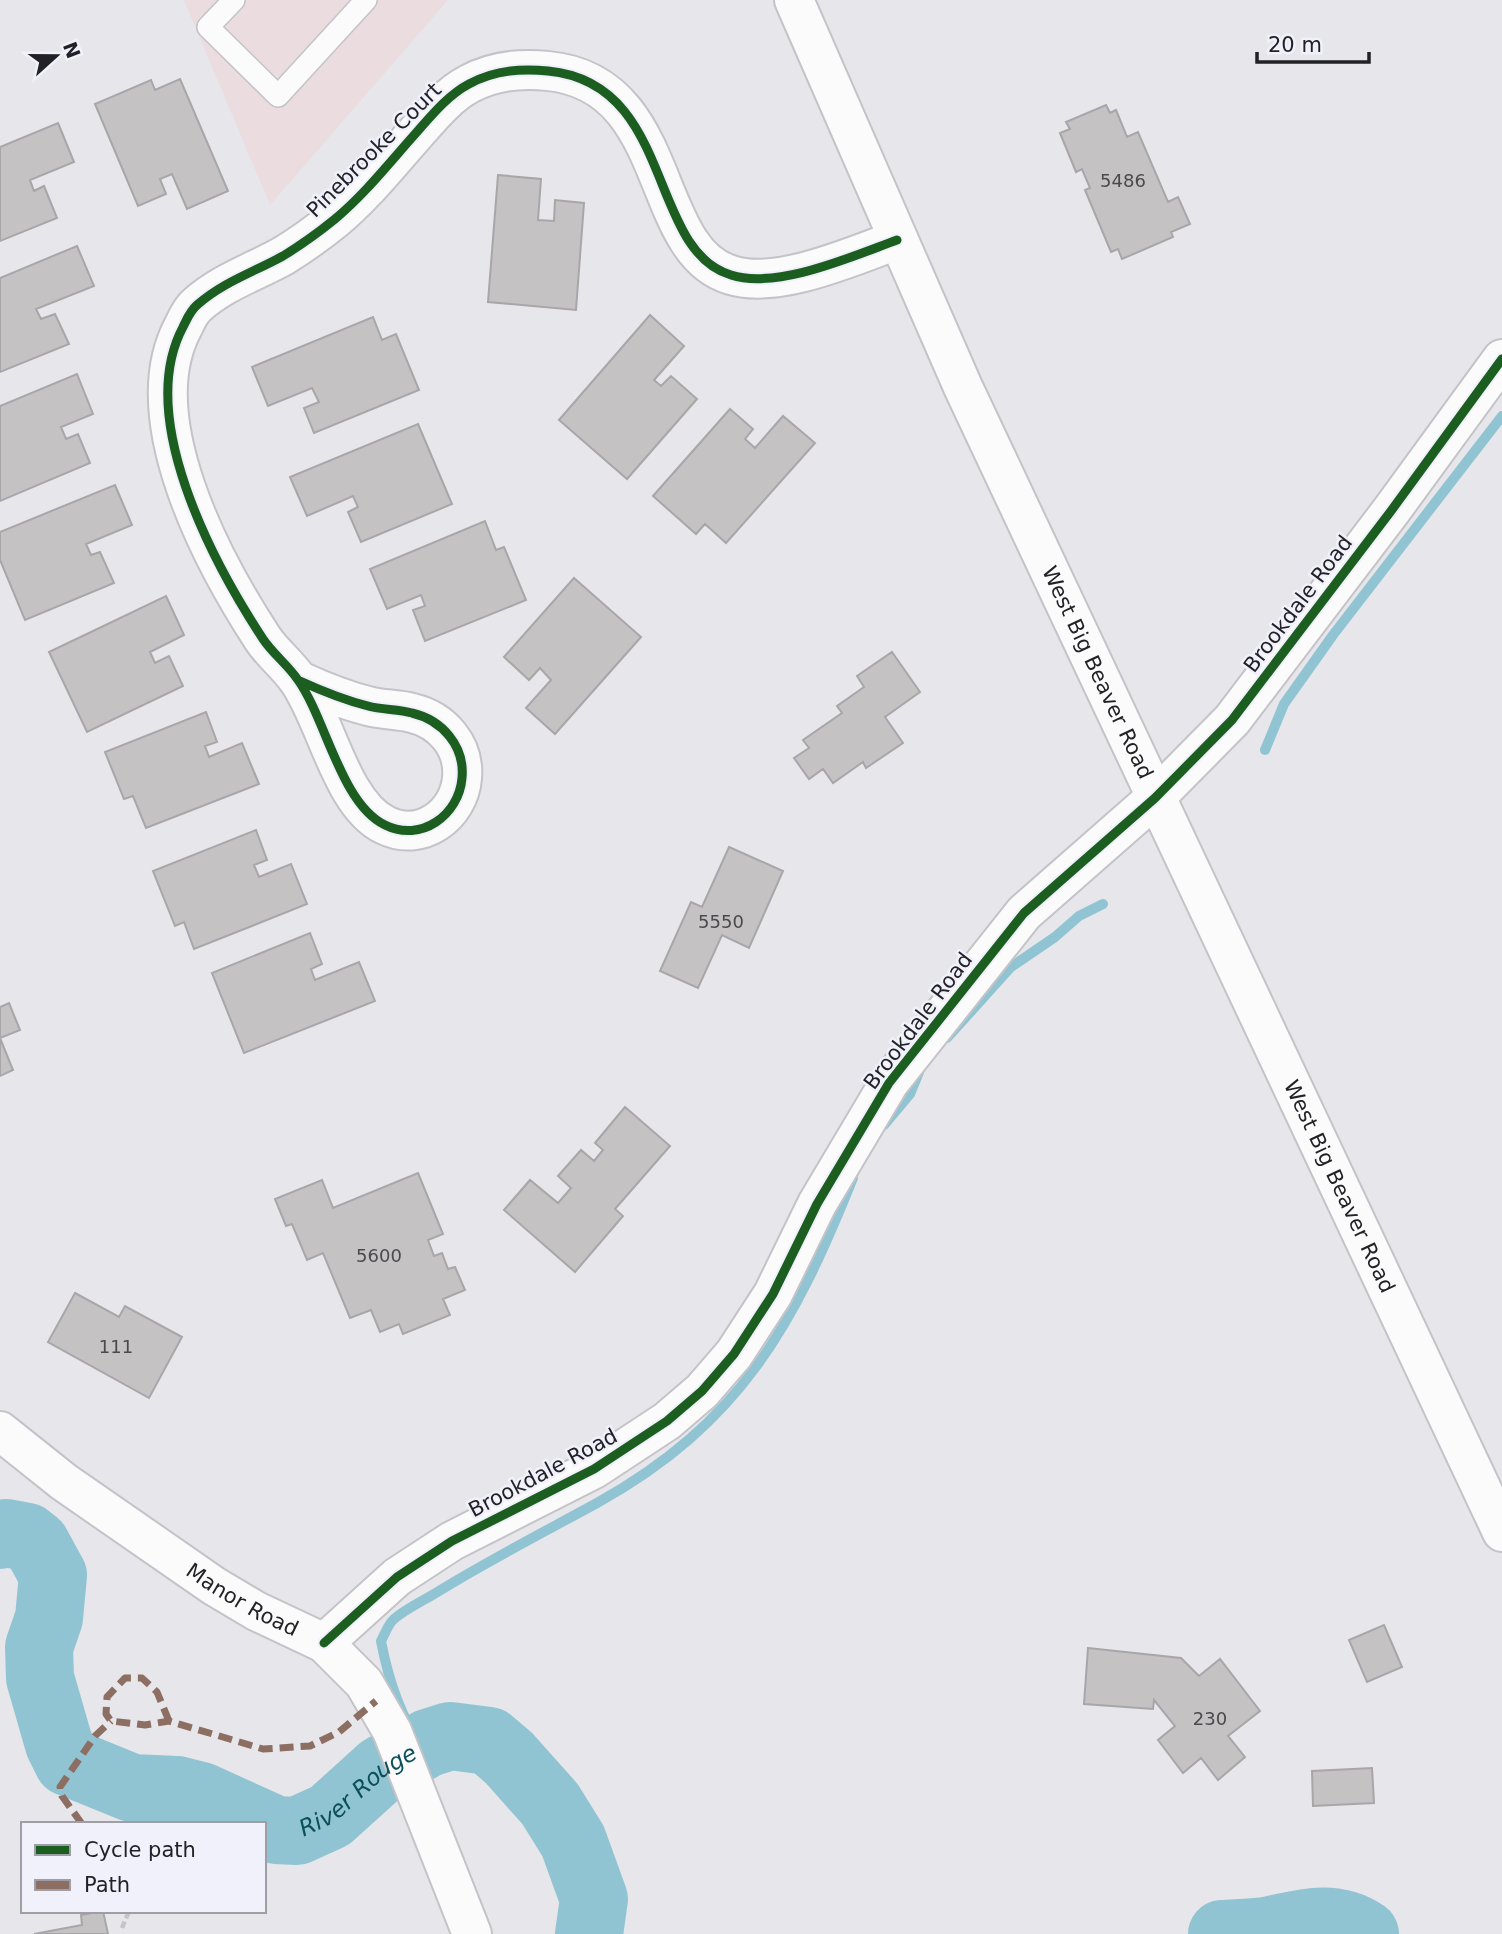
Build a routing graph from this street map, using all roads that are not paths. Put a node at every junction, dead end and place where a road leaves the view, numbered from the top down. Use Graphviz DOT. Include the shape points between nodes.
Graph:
graph roads {
  1 [pos="234,0"];
  2 [pos="366,0"];
  3 [pos="794,0"];
  4 [pos="897,240"];
  5 [pos="1502,359"];
  6 [pos="299,681"];
  7 [pos="1155,798"];
  8 [pos="0,1431"];
  9 [pos="1502,1531"];
  10 [pos="324,1643"];
  11 [pos="472,1934"];
  1 -- 2 [label="lane" via="208,27 278,96"];
  3 -- 4 [label="street, West Big Beaver Road"];
  4 -- 6 [label="street, Pinebrooke Court" via="791,274 730,275 701,258 674,213 644,139 623,108 592,85 561,72 529,69 493,74 466,85 334,219 284,255 229,281 193,308 173,345 167,384 169,428 183,480 234,589 265,642"];
  4 -- 7 [label="street, West Big Beaver Road"];
  5 -- 7 [label="street, Brookdale Road" via="1232,720"];
  6 -- 6 [label="street, Pinebrooke Court" via="358,798 374,820 396,831 424,829 444,818 461,795 463,764 454,741 435,720 345,700"];
  7 -- 9 [label="street, West Big Beaver Road"];
  7 -- 10 [label="street, Brookdale Road" via="1024,913 888,1083 817,1204 773,1294 734,1354 702,1391 594,1469 419,1562"];
  8 -- 10 [label="street, Manor Road" via="64,1482 214,1586"];
  10 -- 11 [label="street, Manor Road" via="364,1683 392,1731"];
}
